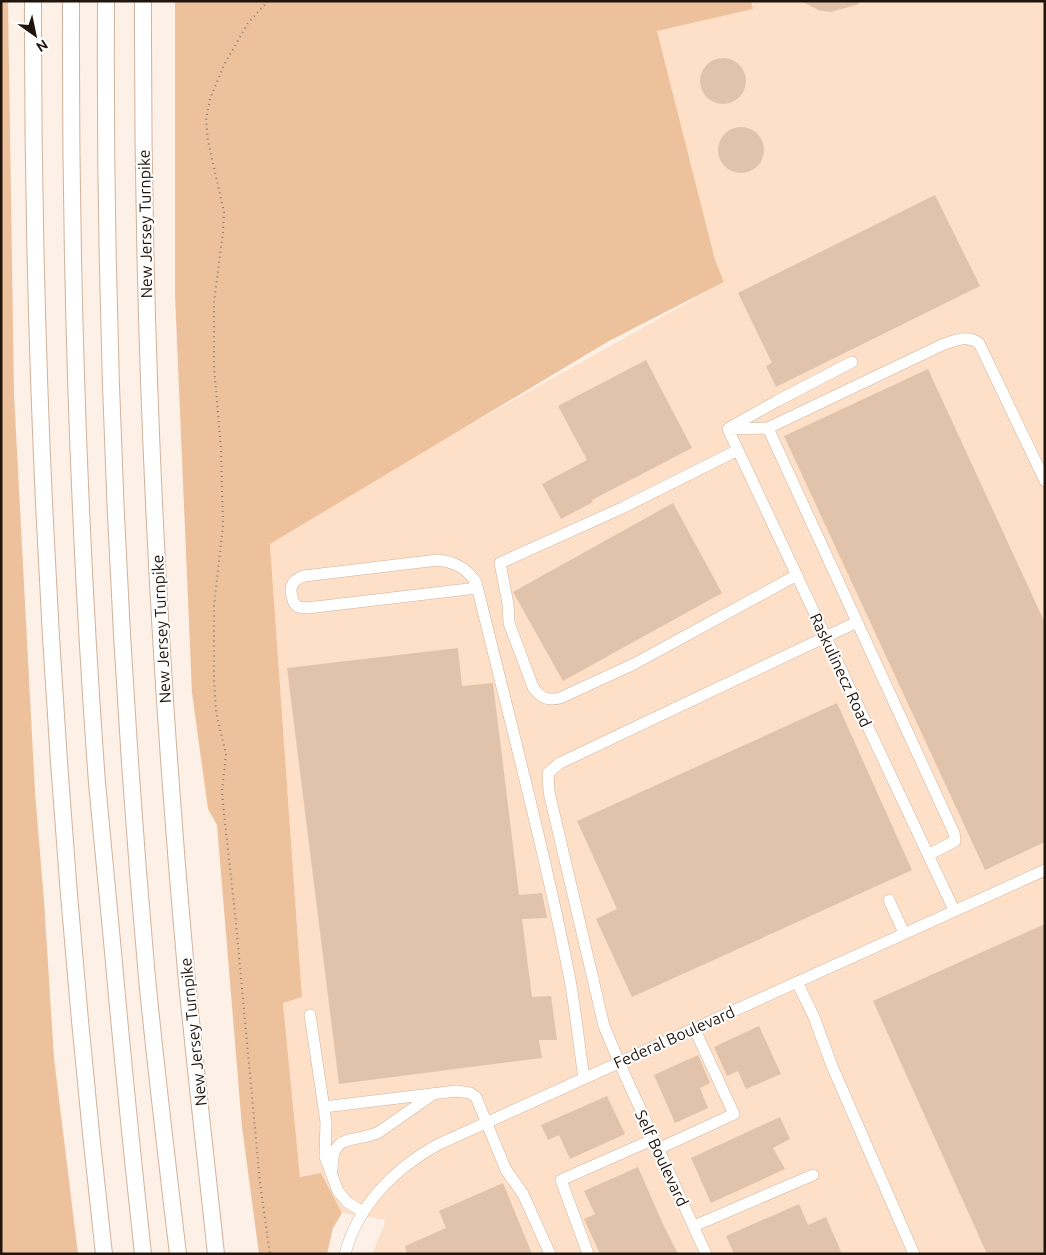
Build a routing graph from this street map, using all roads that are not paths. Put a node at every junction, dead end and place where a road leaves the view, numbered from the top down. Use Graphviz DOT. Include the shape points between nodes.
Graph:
graph roads {
  1 [pos="33,1"];
  2 [pos="72,1"];
  3 [pos="106,1"];
  4 [pos="143,1"];
  5 [pos="852,362"];
  6 [pos="768,428"];
  7 [pos="728,429"];
  8 [pos="738,450"];
  9 [pos="1042,468"];
  10 [pos="1045,481"];
  11 [pos="797,575"];
  12 [pos="477,588"];
  13 [pos="857,622"];
  14 [pos="826,637"];
  15 [pos="928,855"];
  16 [pos="1045,870"];
  17 [pos="889,900"];
  18 [pos="954,910"];
  19 [pos="904,933"];
  20 [pos="797,982"];
  21 [pos="310,1015"];
  22 [pos="694,1028"];
  23 [pos="619,1062"];
  24 [pos="584,1078"];
  25 [pos="433,1094"];
  26 [pos="324,1107"];
  27 [pos="488,1122"];
  28 [pos="656,1144"];
  29 [pos="332,1173"];
  30 [pos="813,1175"];
  31 [pos="363,1212"];
  32 [pos="694,1226"];
  33 [pos="104,1254"];
  34 [pos="143,1254"];
  35 [pos="178,1254"];
  36 [pos="216,1254"];
  37 [pos="345,1254"];
  38 [pos="550,1254"];
  39 [pos="588,1254"];
  40 [pos="706,1254"];
  41 [pos="914,1254"];
  1 -- 33 [label="highway" via="35,265 46,578 76,982"];
  2 -- 34 [label="highway" via="73,275 85,578 97,783"];
  3 -- 35 [label="highway" via="108,275 120,580 148,978"];
  4 -- 36 [label="highway, New Jersey Turnpike" via="146,276 158,582 186,972"];
  5 -- 7 [label="street"];
  6 -- 7 [label="street"];
  6 -- 9 [label="street" via="944,344 963,338 974,339 979,343"];
  6 -- 13 [label="street"];
  7 -- 8 [label="street, Raskulinecz Road"];
  8 -- 11 [label="street, Raskulinecz Road"];
  8 -- 11 [label="street" via="622,508 500,563 509,623 533,687 543,698 560,698 634,664"];
  9 -- 10 [label="street"];
  11 -- 14 [label="street, Raskulinecz Road"];
  12 -- 12 [label="street" via="470,573 460,566 438,560 304,576 290,586 294,603 307,608"];
  12 -- 24 [label="street" via="570,981"];
  13 -- 14 [label="street"];
  13 -- 15 [label="street" via="954,833 954,841"];
  14 -- 15 [label="street, Raskulinecz Road"];
  14 -- 23 [label="street, Self Boulevard" via="560,763 548,773 548,792 604,1026"];
  15 -- 18 [label="street, Raskulinecz Road"];
  16 -- 18 [label="street, Federal Boulevard"];
  17 -- 19 [label="street"];
  18 -- 19 [label="street, Federal Boulevard"];
  19 -- 20 [label="street, Federal Boulevard"];
  20 -- 22 [label="street, Federal Boulevard"];
  20 -- 41 [label="street"];
  21 -- 26 [label="street"];
  22 -- 23 [label="street, Federal Boulevard"];
  22 -- 28 [label="street" via="734,1114"];
  23 -- 24 [label="street, Federal Boulevard"];
  23 -- 28 [label="street, Self Boulevard"];
  24 -- 27 [label="street, Federal Boulevard"];
  25 -- 26 [label="street"];
  25 -- 27 [label="street" via="470,1093 476,1097"];
  25 -- 29 [label="street" via="379,1132 339,1143 335,1148"];
  26 -- 29 [label="street" via="325,1156"];
  27 -- 31 [label="street, Federal Boulevard" via="437,1145 403,1166"];
  27 -- 38 [label="street" via="506,1170 523,1194"];
  28 -- 32 [label="street, Self Boulevard"];
  28 -- 39 [label="street" via="561,1180"];
  29 -- 31 [label="street" via="338,1191 347,1202"];
  30 -- 32 [label="street"];
  31 -- 37 [label="street, Federal Boulevard"];
  32 -- 40 [label="street, Self Boulevard"];
}
